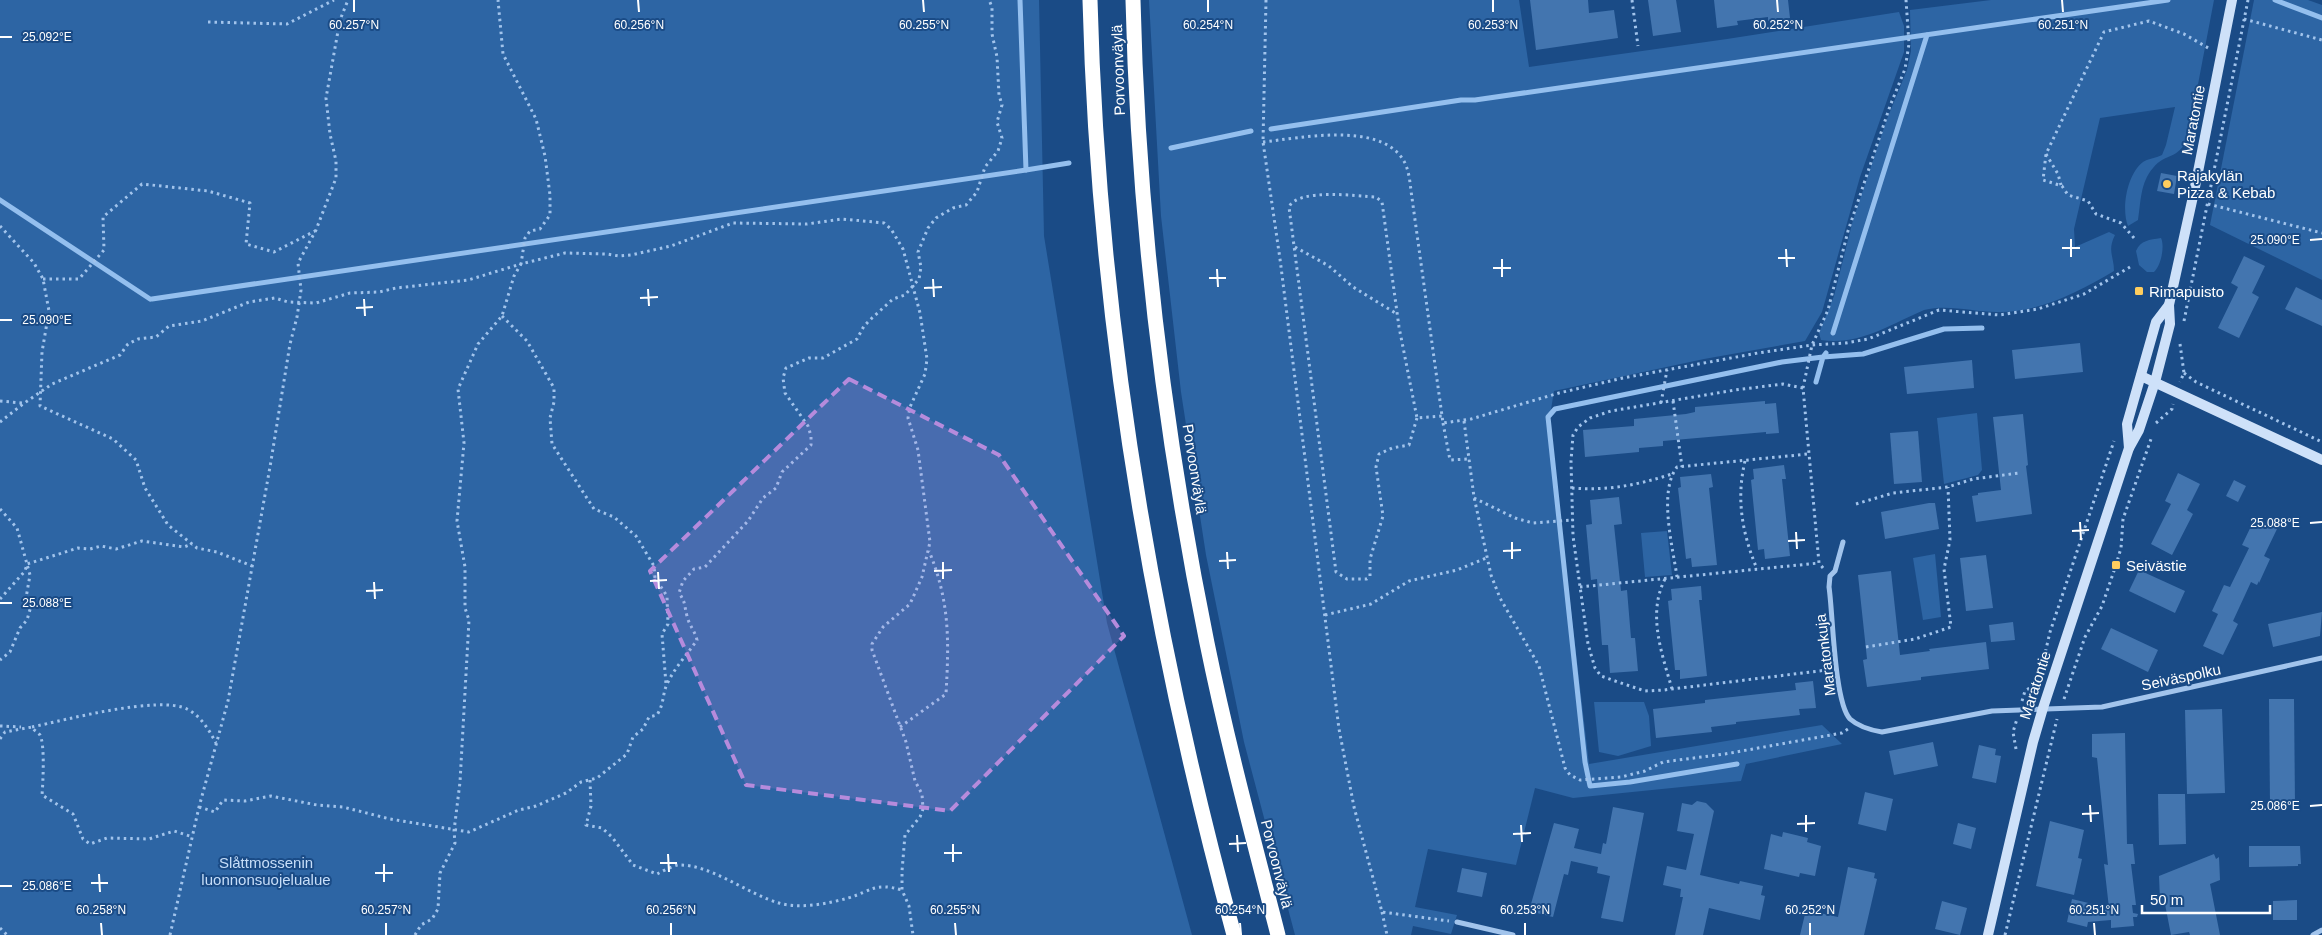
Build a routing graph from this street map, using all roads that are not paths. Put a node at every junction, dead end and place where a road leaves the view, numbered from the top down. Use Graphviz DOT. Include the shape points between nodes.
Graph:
graph roads {
  1 [pos="1090,0"];
  2 [pos="1133,0"];
  3 [pos="2232,0"];
  4 [pos="2168,305"];
  5 [pos="2141,376"];
  6 [pos="2155,382"];
  7 [pos="2129,448"];
  8 [pos="2322,460"];
  9 [pos="1843,542"];
  10 [pos="2322,658"];
  11 [pos="2043,708"];
  12 [pos="1456,922"];
  13 [pos="2322,930"];
  14 [pos="1234,935"];
  15 [pos="1278,935"];
  16 [pos="1513,935"];
  17 [pos="1988,935"];
  18 [pos="2313,935"];
  1 -- 14 [label="highway, Porvoonväylä" via="1102,199 1120,378 1136,487 1160,624 1190,763"];
  2 -- 15 [label="highway, Porvoonväylä" via="1137,115 1151,272 1176,467 1207,644 1235,770"];
  3 -- 4 [label="main road, Maratontie"];
  4 -- 5 [label="main road, Maratontie" via="2156,322"];
  4 -- 6 [label="main road, Maratontie" via="2170,324"];
  5 -- 6 [label="main road"];
  5 -- 7 [label="main road, Maratontie" via="2126,424"];
  6 -- 7 [label="main road, Maratontie" via="2139,430"];
  6 -- 8 [label="main road"];
  7 -- 11 [label="main road, Maratontie"];
  9 -- 11 [label="street, Maratonkuja" via="1835,571 1830,576 1841,696 1845,712 1856,723 1882,732 1992,711"];
  10 -- 11 [label="street, Seiväspolku" via="2102,707"];
  11 -- 17 [label="main road, Maratontie"];
  12 -- 16 [label="street"];
  13 -- 18 [label="street"];
}
